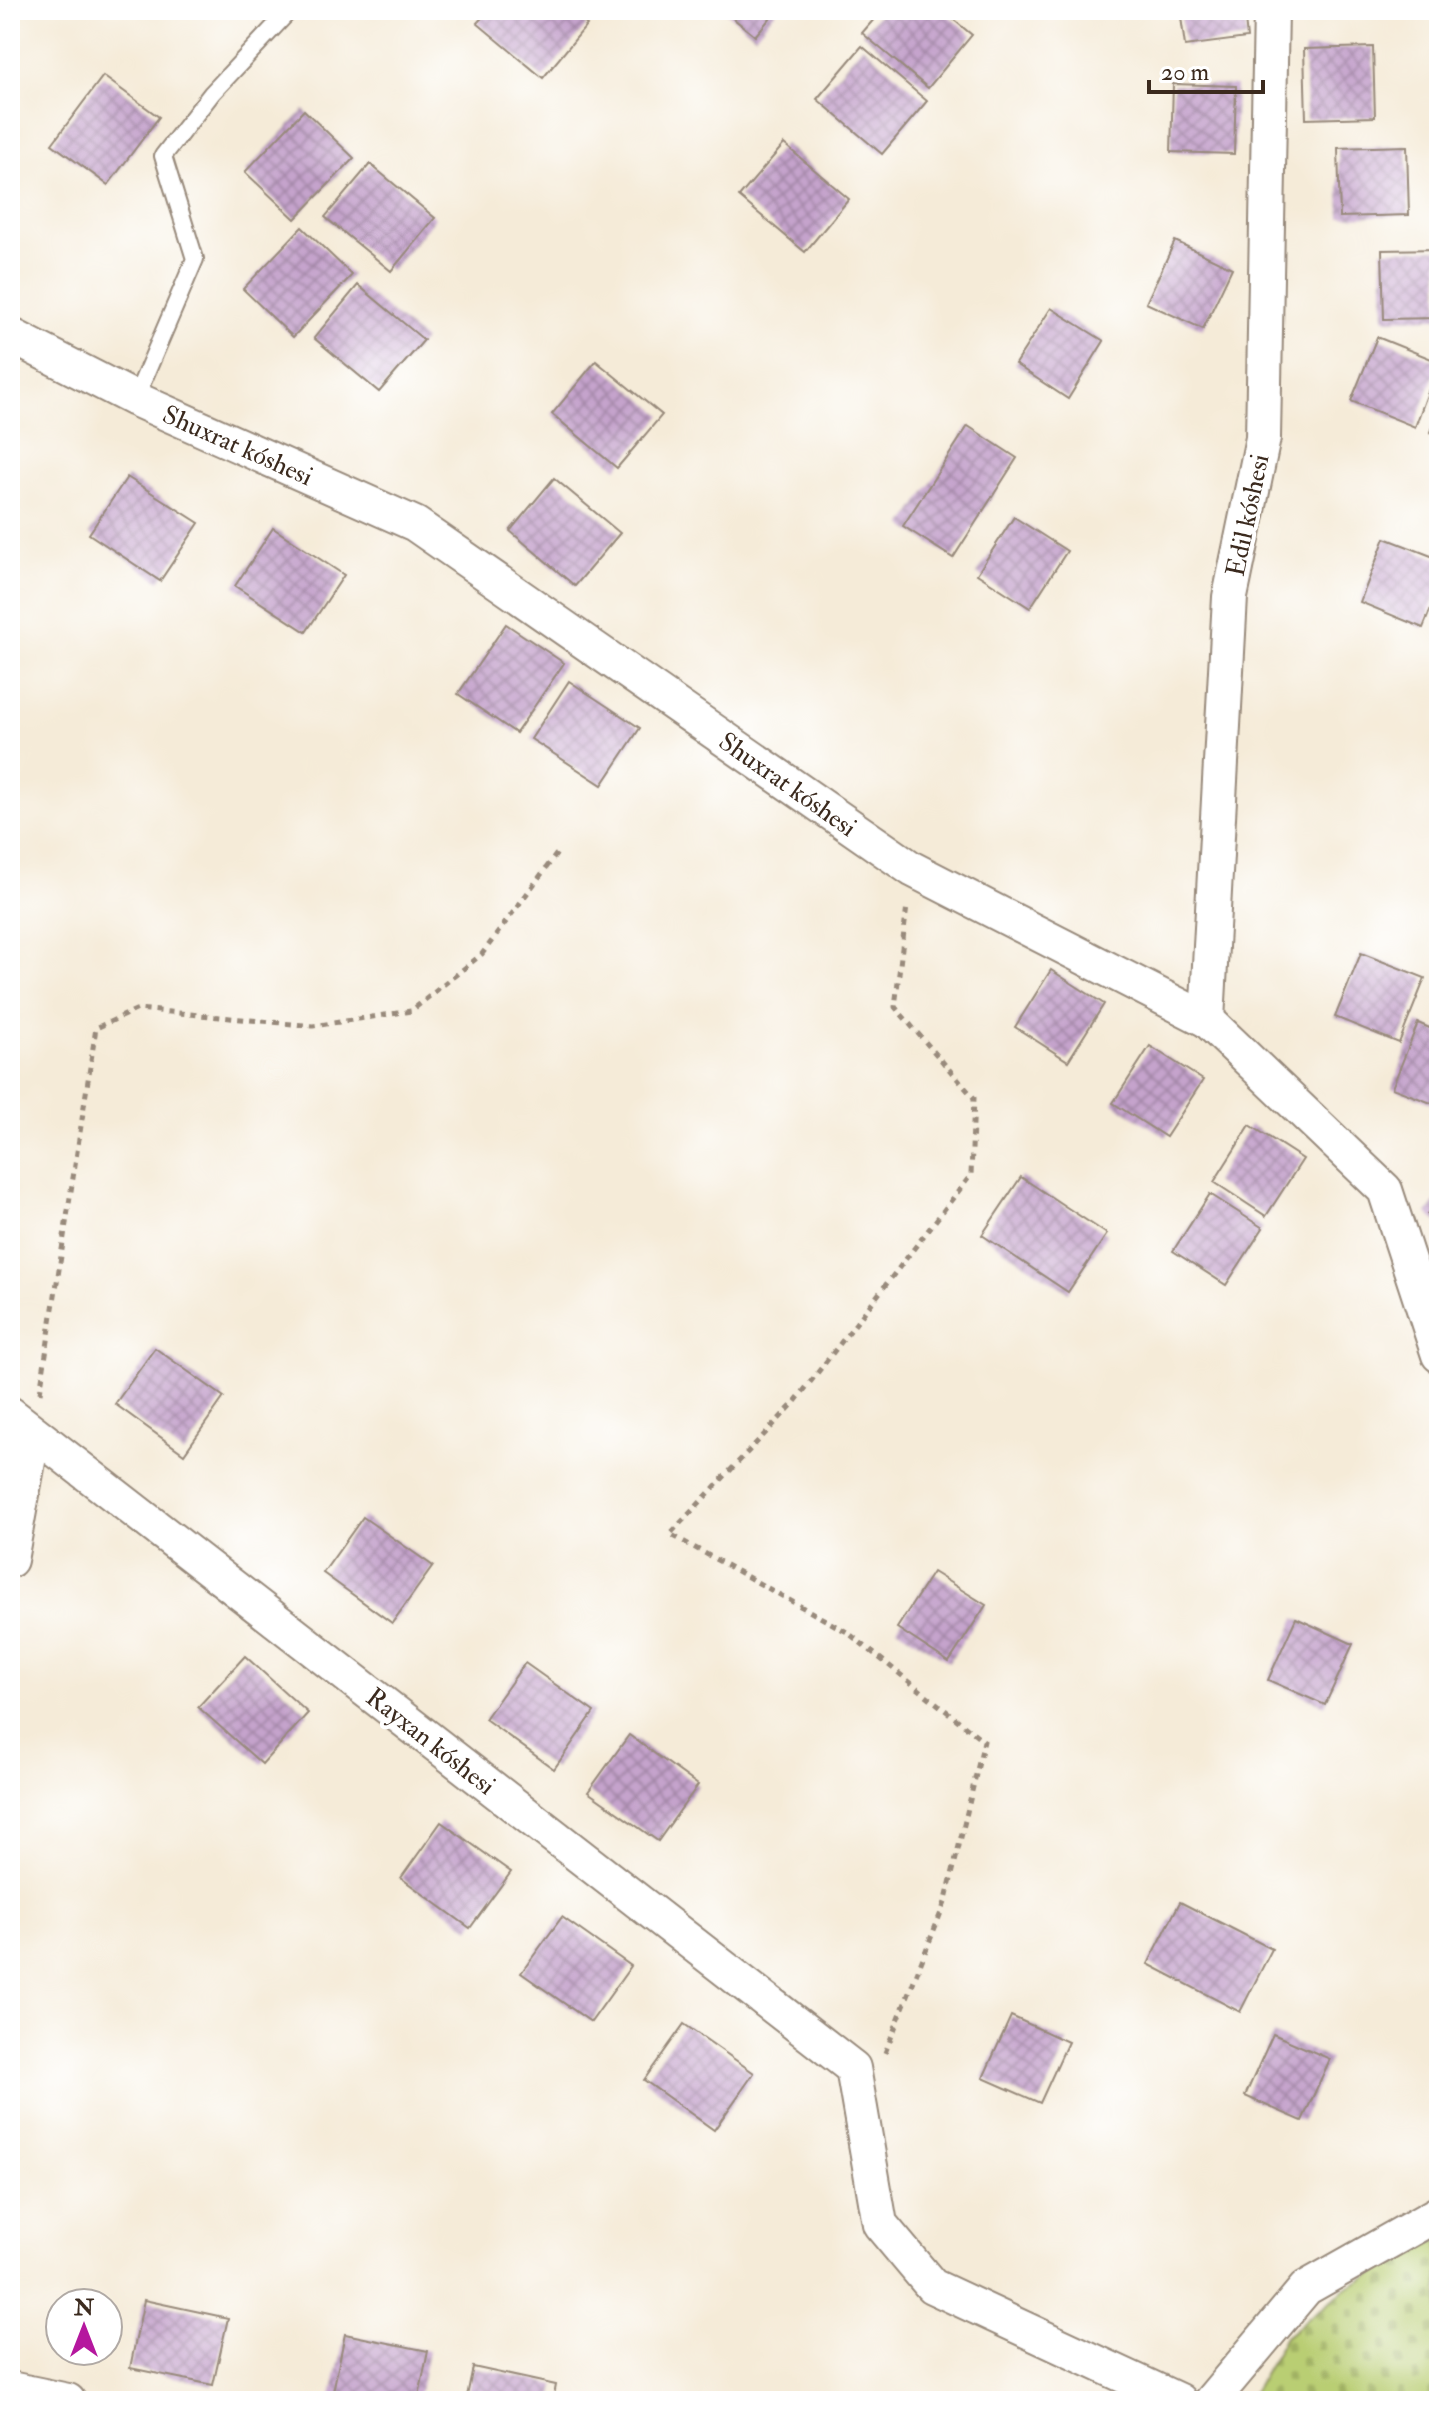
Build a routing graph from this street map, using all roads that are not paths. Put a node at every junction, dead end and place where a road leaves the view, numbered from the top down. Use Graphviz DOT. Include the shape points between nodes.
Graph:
graph roads {
  1 [pos="290,10"];
  2 [pos="1271,10"];
  3 [pos="10,335"];
  4 [pos="135,399"];
  5 [pos="1207,1020"];
  6 [pos="1439,1355"];
  7 [pos="22,1424"];
  8 [pos="10,1560"];
  9 [pos="1439,2213"];
  10 [pos="10,2389"];
  11 [pos="68,2401"];
  12 [pos="1179,2401"];
  13 [pos="1211,2401"];
  1 -- 4 [label="lane" via="212,93 163,156 195,259"];
  2 -- 5 [label="street, Edil kóshesi" via="1263,438 1230,597"];
  3 -- 4 [label="street, Shuxrat kóshesi"];
  4 -- 5 [label="street, Shuxrat kóshesi" via="415,524 912,869"];
  5 -- 6 [label="street, Shuxrat kóshesi" via="1385,1190"];
  7 -- 8 [label="street"];
  7 -- 12 [label="street, Rayxan kóshesi" via="853,2068 880,2224 932,2286"];
  9 -- 13 [label="street" via="1306,2288"];
  10 -- 11 [label="street"];
}
